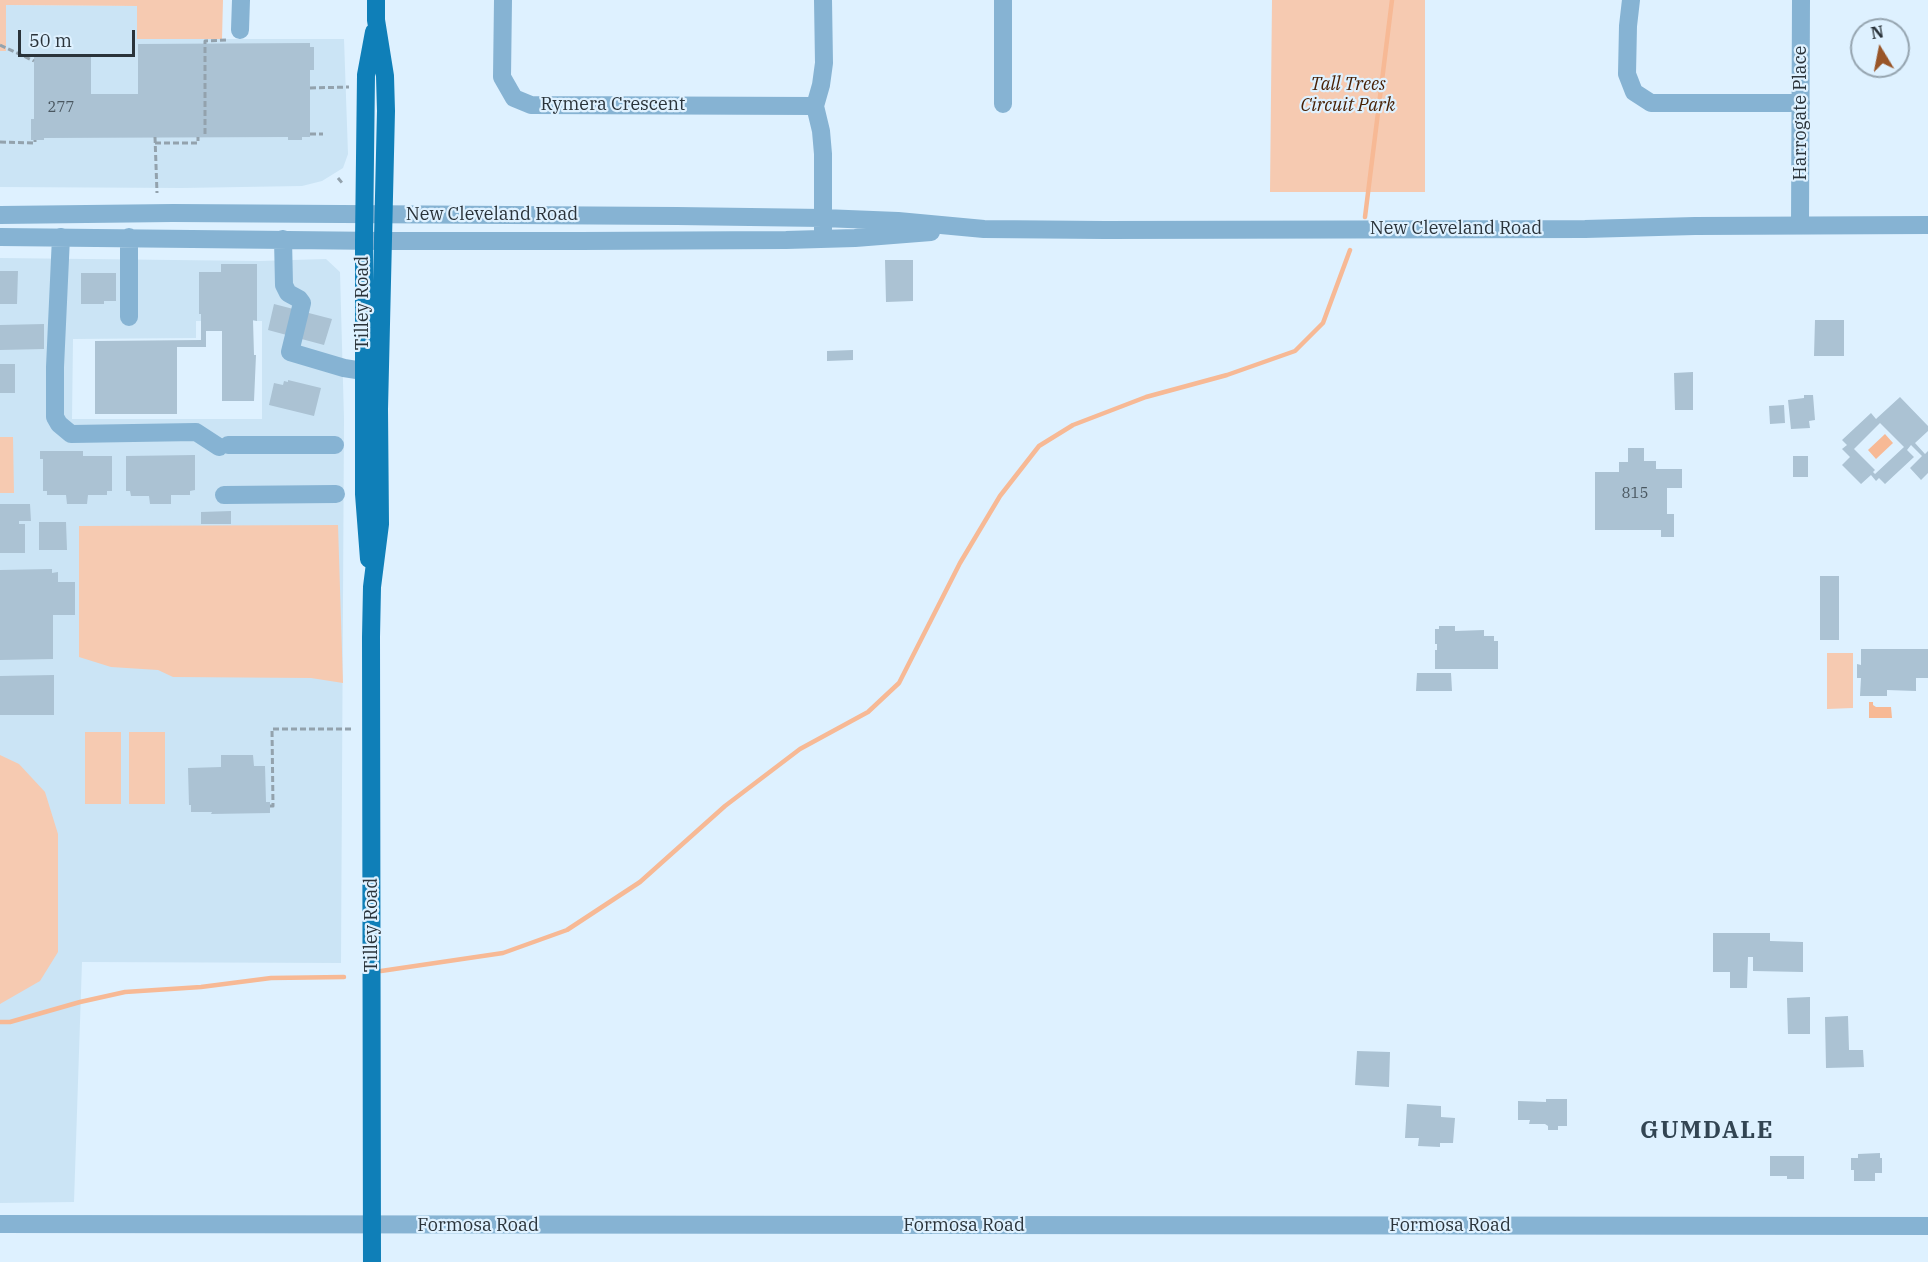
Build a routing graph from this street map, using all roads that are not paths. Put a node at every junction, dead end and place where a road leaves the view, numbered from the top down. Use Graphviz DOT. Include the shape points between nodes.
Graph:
graph roads {
  1 [pos="240,0"];
  2 [pos="376,0"];
  3 [pos="503,0"];
  4 [pos="823,0"];
  5 [pos="1003,0"];
  6 [pos="1631,0"];
  7 [pos="1801,0"];
  8 [pos="376,20"];
  9 [pos="240,30"];
  10 [pos="1801,103"];
  11 [pos="1003,104"];
  12 [pos="815,106"];
  13 [pos="364,214"];
  14 [pos="0,215"];
  15 [pos="384,215"];
  16 [pos="823,218"];
  17 [pos="1800,225"];
  18 [pos="1928,225"];
  19 [pos="984,229"];
  20 [pos="0,237"];
  21 [pos="61,237"];
  22 [pos="129,237"];
  23 [pos="283,239"];
  24 [pos="823,239"];
  25 [pos="364,241"];
  26 [pos="384,241"];
  27 [pos="129,317"];
  28 [pos="363,371"];
  29 [pos="335,445"];
  30 [pos="336,494"];
  31 [pos="224,495"];
  32 [pos="372,587"];
  33 [pos="0,1224"];
  34 [pos="372,1226"];
  35 [pos="1928,1226"];
  36 [pos="372,1262"];
  1 -- 9 [label="street"];
  2 -- 8 [label="main road, Tilley Road"];
  3 -- 12 [label="street, Rymera Crescent" via="502,77 514,98 531,105"];
  4 -- 12 [label="street" via="824,63"];
  5 -- 11 [label="street"];
  6 -- 10 [label="street" via="1627,74 1634,92 1651,103"];
  7 -- 10 [label="street, Harrogate Place"];
  8 -- 13 [label="main road, Tilley Road" via="366,75"];
  8 -- 15 [label="main road, Tilley Road" via="385,76"];
  10 -- 17 [label="street, Harrogate Place"];
  12 -- 16 [label="street" via="822,142"];
  13 -- 14 [label="street, New Cleveland Road"];
  13 -- 15 [label="street, New Cleveland Road"];
  13 -- 25 [label="main road, Tilley Road"];
  15 -- 16 [label="street, New Cleveland Road"];
  15 -- 26 [label="main road, Tilley Road"];
  16 -- 19 [label="street, New Cleveland Road"];
  16 -- 24 [label="street"];
  17 -- 18 [label="street, New Cleveland Road"];
  17 -- 19 [label="street, New Cleveland Road"];
  19 -- 24 [label="street, New Cleveland Road"];
  20 -- 21 [label="street, New Cleveland Road"];
  21 -- 22 [label="street, New Cleveland Road"];
  21 -- 29 [label="street" via="55,417 71,434 196,432 224,446"];
  22 -- 23 [label="street, New Cleveland Road"];
  22 -- 27 [label="street"];
  23 -- 25 [label="street, New Cleveland Road"];
  23 -- 28 [label="street" via="284,285 302,303 290,352"];
  24 -- 26 [label="street, New Cleveland Road"];
  25 -- 26 [label="street, New Cleveland Road"];
  25 -- 28 [label="main road, Tilley Road"];
  26 -- 32 [label="main road, Tilley Road" via="380,524"];
  28 -- 32 [label="main road, Tilley Road" via="365,524"];
  30 -- 31 [label="street"];
  32 -- 34 [label="main road, Tilley Road"];
  33 -- 34 [label="street, Formosa Road"];
  34 -- 35 [label="street, Formosa Road"];
  34 -- 36 [label="main road, Tilley Road"];
}
